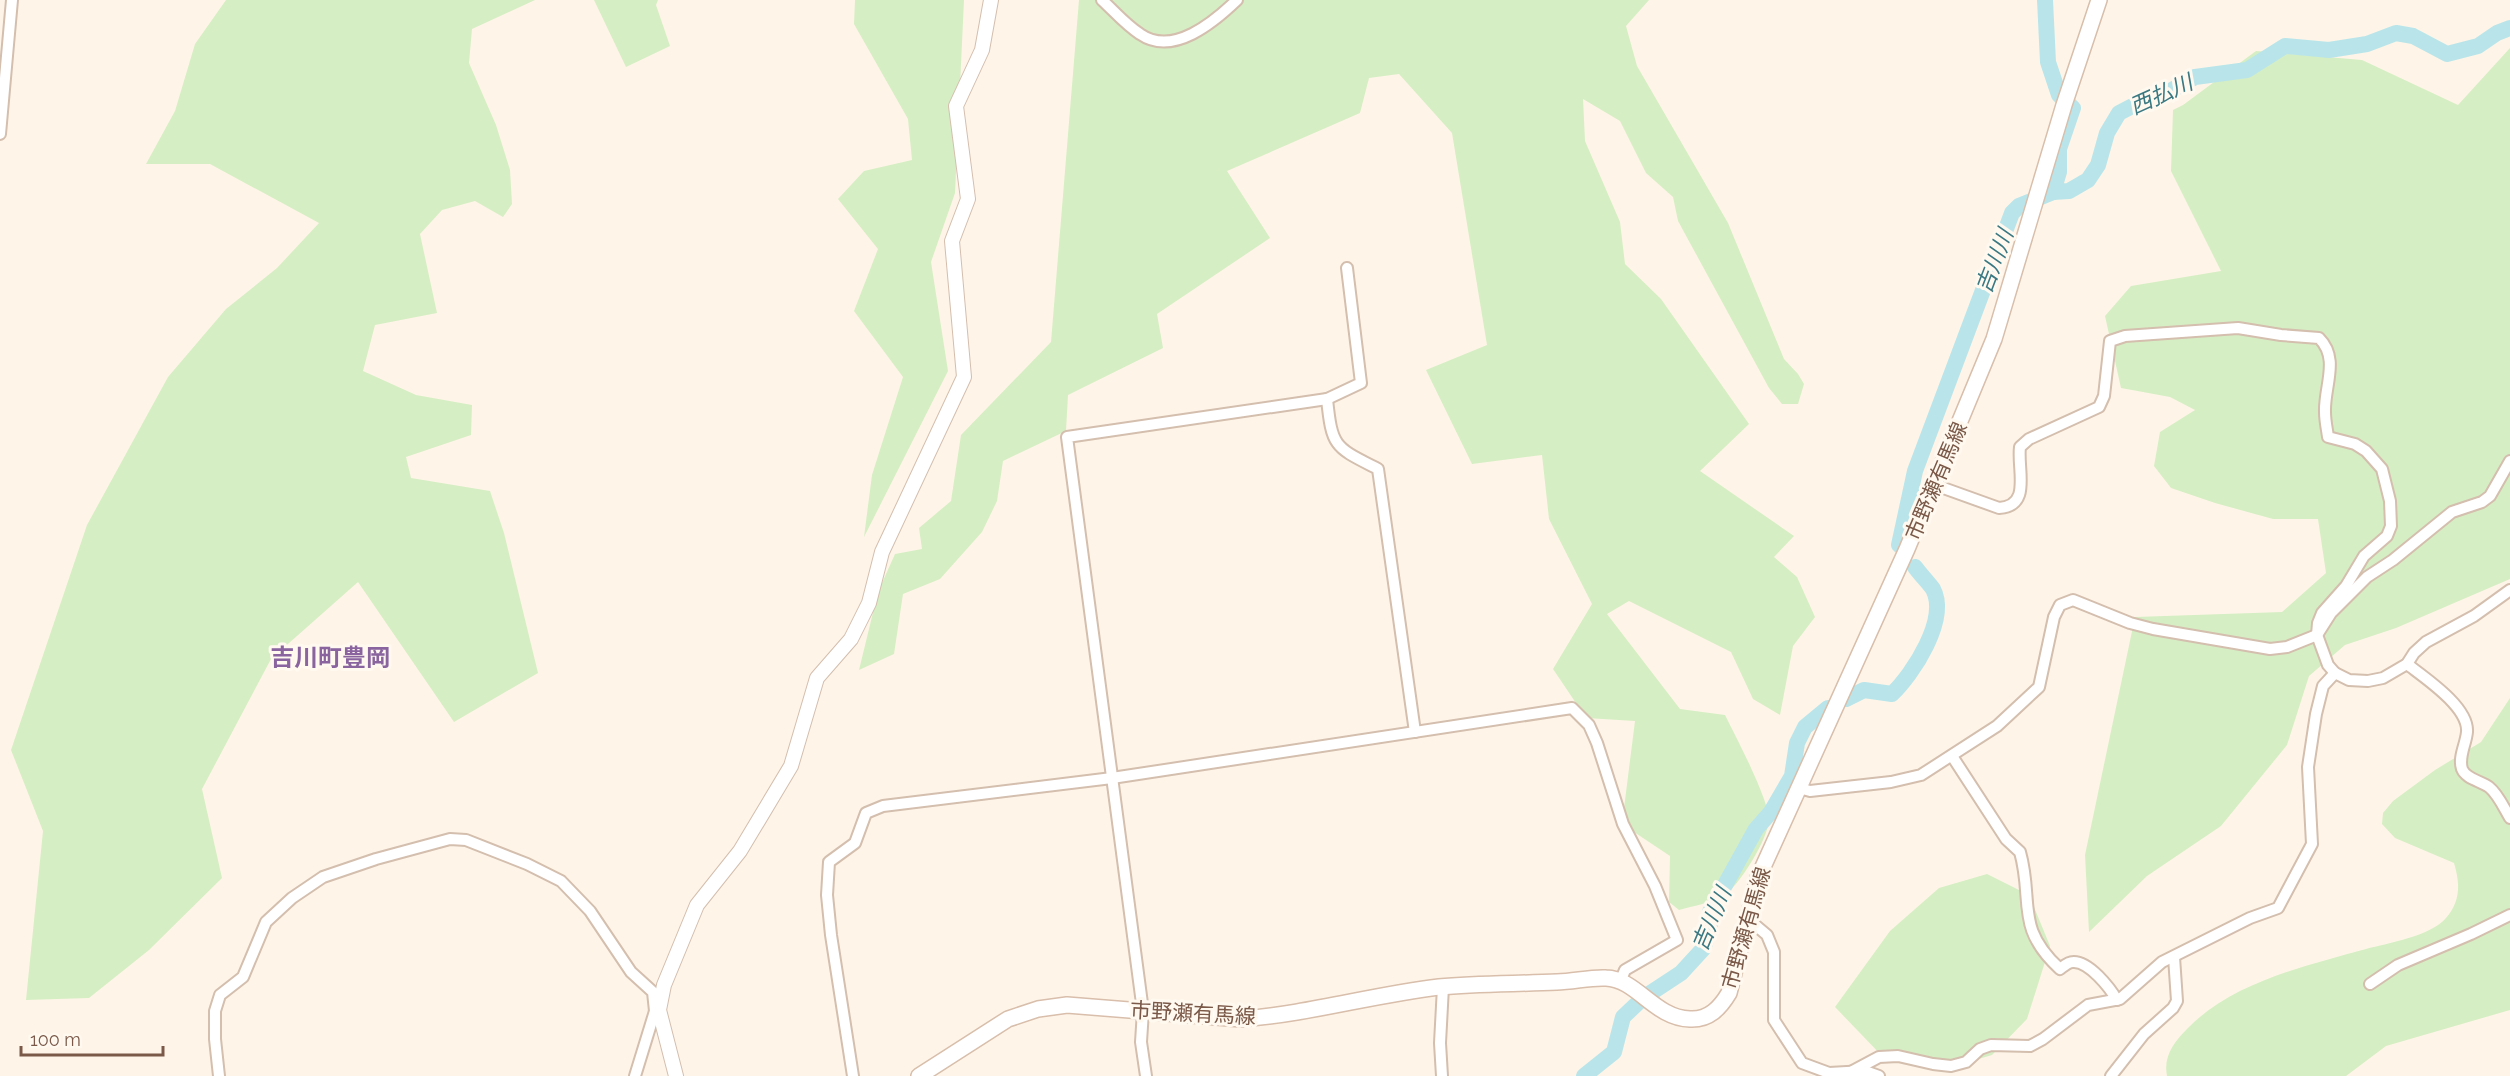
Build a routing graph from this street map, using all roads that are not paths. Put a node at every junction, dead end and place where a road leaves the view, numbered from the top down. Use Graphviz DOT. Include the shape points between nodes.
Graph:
graph roads {
  1 [pos="12,0"];
  2 [pos="991,0"];
  3 [pos="1102,0"];
  4 [pos="1237,0"];
  5 [pos="2099,0"];
  6 [pos="0,134"];
  7 [pos="1347,268"];
  8 [pos="1327,399"];
  9 [pos="2510,461"];
  10 [pos="1935,485"];
  11 [pos="2510,590"];
  12 [pos="2317,635"];
  13 [pos="2407,664"];
  14 [pos="2335,673"];
  15 [pos="1415,732"];
  16 [pos="1952,756"];
  17 [pos="1112,778"];
  18 [pos="1799,788"];
  19 [pos="2510,818"];
  20 [pos="2510,915"];
  21 [pos="1748,919"];
  22 [pos="2174,957"];
  23 [pos="1623,983"];
  24 [pos="2370,984"];
  25 [pos="1443,987"];
  26 [pos="2117,1000"];
  27 [pos="657,1010"];
  28 [pos="1143,1011"];
  29 [pos="1849,1073"];
  30 [pos="219,1076"];
  31 [pos="635,1076"];
  32 [pos="676,1076"];
  33 [pos="853,1076"];
  34 [pos="919,1076"];
  35 [pos="1146,1076"];
  36 [pos="1442,1076"];
  37 [pos="1880,1076"];
  38 [pos="2111,1076"];
  1 -- 6 [label="street"];
  2 -- 27 [label="street" via="982,50 956,106 968,199 952,241 964,377 882,552 864,612 851,639 817,678 791,766 740,851 697,905"];
  3 -- 4 [label="street" via="1142,36 1168,43 1183,40"];
  5 -- 10 [label="main road, 市野瀬有馬線" via="1994,339"];
  7 -- 8 [label="street" via="1361,383"];
  8 -- 15 [label="street" via="1336,444 1378,469"];
  8 -- 17 [label="street" via="1067,437"];
  9 -- 12 [label="street" via="2490,496 2452,512 2367,577 2331,613"];
  10 -- 12 [label="street" via="1999,508 2016,503 2020,494 2020,447 2029,439 2099,407 2104,396 2110,341 2125,336 2238,328 2319,338 2331,356 2325,412 2328,437 2355,444 2382,469 2391,526 2387,536 2364,556 2346,586 2322,613"];
  10 -- 18 [label="main road, 市野瀬有馬線"];
  11 -- 13 [label="street" via="2474,616 2426,642"];
  12 -- 14 [label="street"];
  12 -- 16 [label="street" via="2287,647 2242,646 2130,623 2073,600 2060,605 2054,617 2039,687 1997,726"];
  13 -- 14 [label="street" via="2383,678 2368,681 2349,680"];
  13 -- 19 [label="street" via="2461,711 2468,731 2462,769 2490,788"];
  14 -- 22 [label="street" via="2324,686 2308,767 2312,844 2278,908"];
  15 -- 17 [label="street"];
  15 -- 23 [label="street" via="1572,708 1589,726 1623,824 1677,940 1626,970"];
  16 -- 18 [label="street" via="1921,774 1891,782 1810,791"];
  16 -- 26 [label="street" via="2006,839 2020,852 2028,919 2048,958 2060,969 2072,962 2079,963 2097,974"];
  17 -- 28 [label="street"];
  17 -- 33 [label="street" via="882,806 866,813 855,843 829,862 827,874 831,935"];
  18 -- 21 [label="main road, 市野瀬有馬線" via="1758,878"];
  20 -- 24 [label="street" via="2398,964"];
  21 -- 23 [label="main road, 市野瀬有馬線" via="1729,993 1719,1009 1698,1019 1678,1019"];
  21 -- 29 [label="street" via="1767,935 1774,952 1774,1020 1802,1063 1829,1073"];
  22 -- 26 [label="street" via="2162,962"];
  22 -- 38 [label="street" via="2177,1001"];
  23 -- 25 [label="main road, 市野瀬有馬線" via="1607,978"];
  25 -- 28 [label="main road, 市野瀬有馬線" via="1267,1017 1241,1019"];
  25 -- 36 [label="street"];
  26 -- 29 [label="street" via="2088,1005 2030,1046 1991,1045 1966,1062 1952,1066 1898,1056 1879,1057"];
  27 -- 30 [label="street" via="653,992 631,972 590,912 566,885 483,846 450,839 323,877 266,922 243,977 220,995 215,1011"];
  27 -- 31 [label="street"];
  27 -- 32 [label="street"];
  28 -- 34 [label="main road, 市野瀬有馬線" via="1066,1005 1038,1009 1008,1018"];
  28 -- 35 [label="street"];
  29 -- 37 [label="street" via="1865,1071"];
}
